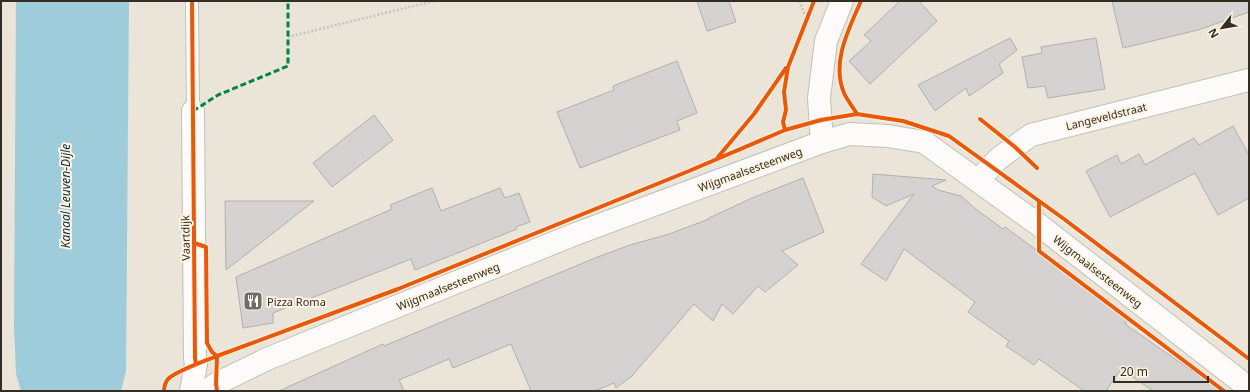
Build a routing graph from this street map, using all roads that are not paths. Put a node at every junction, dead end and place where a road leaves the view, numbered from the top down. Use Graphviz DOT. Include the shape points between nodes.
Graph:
graph roads {
  1 [pos="192,1"];
  2 [pos="842,1"];
  3 [pos="1249,80"];
  4 [pos="193,111"];
  5 [pos="822,142"];
  6 [pos="978,181"];
  7 [pos="1249,388"];
  8 [pos="192,391"];
  9 [pos="207,391"];
  1 -- 4 [label="lane"];
  2 -- 5 [label="street" via="826,41 819,98"];
  3 -- 6 [label="street, Langeveldstraat" via="1031,135 998,159"];
  4 -- 8 [label="street, Vaartdijk" via="196,364"];
  5 -- 6 [label="street, Wijgmaalsesteenweg" via="850,134 888,136 924,142"];
  5 -- 9 [label="street, Wijgmaalsesteenweg" via="566,238 267,359"];
  6 -- 7 [label="street, Wijgmaalsesteenweg" via="1039,225"];
}
